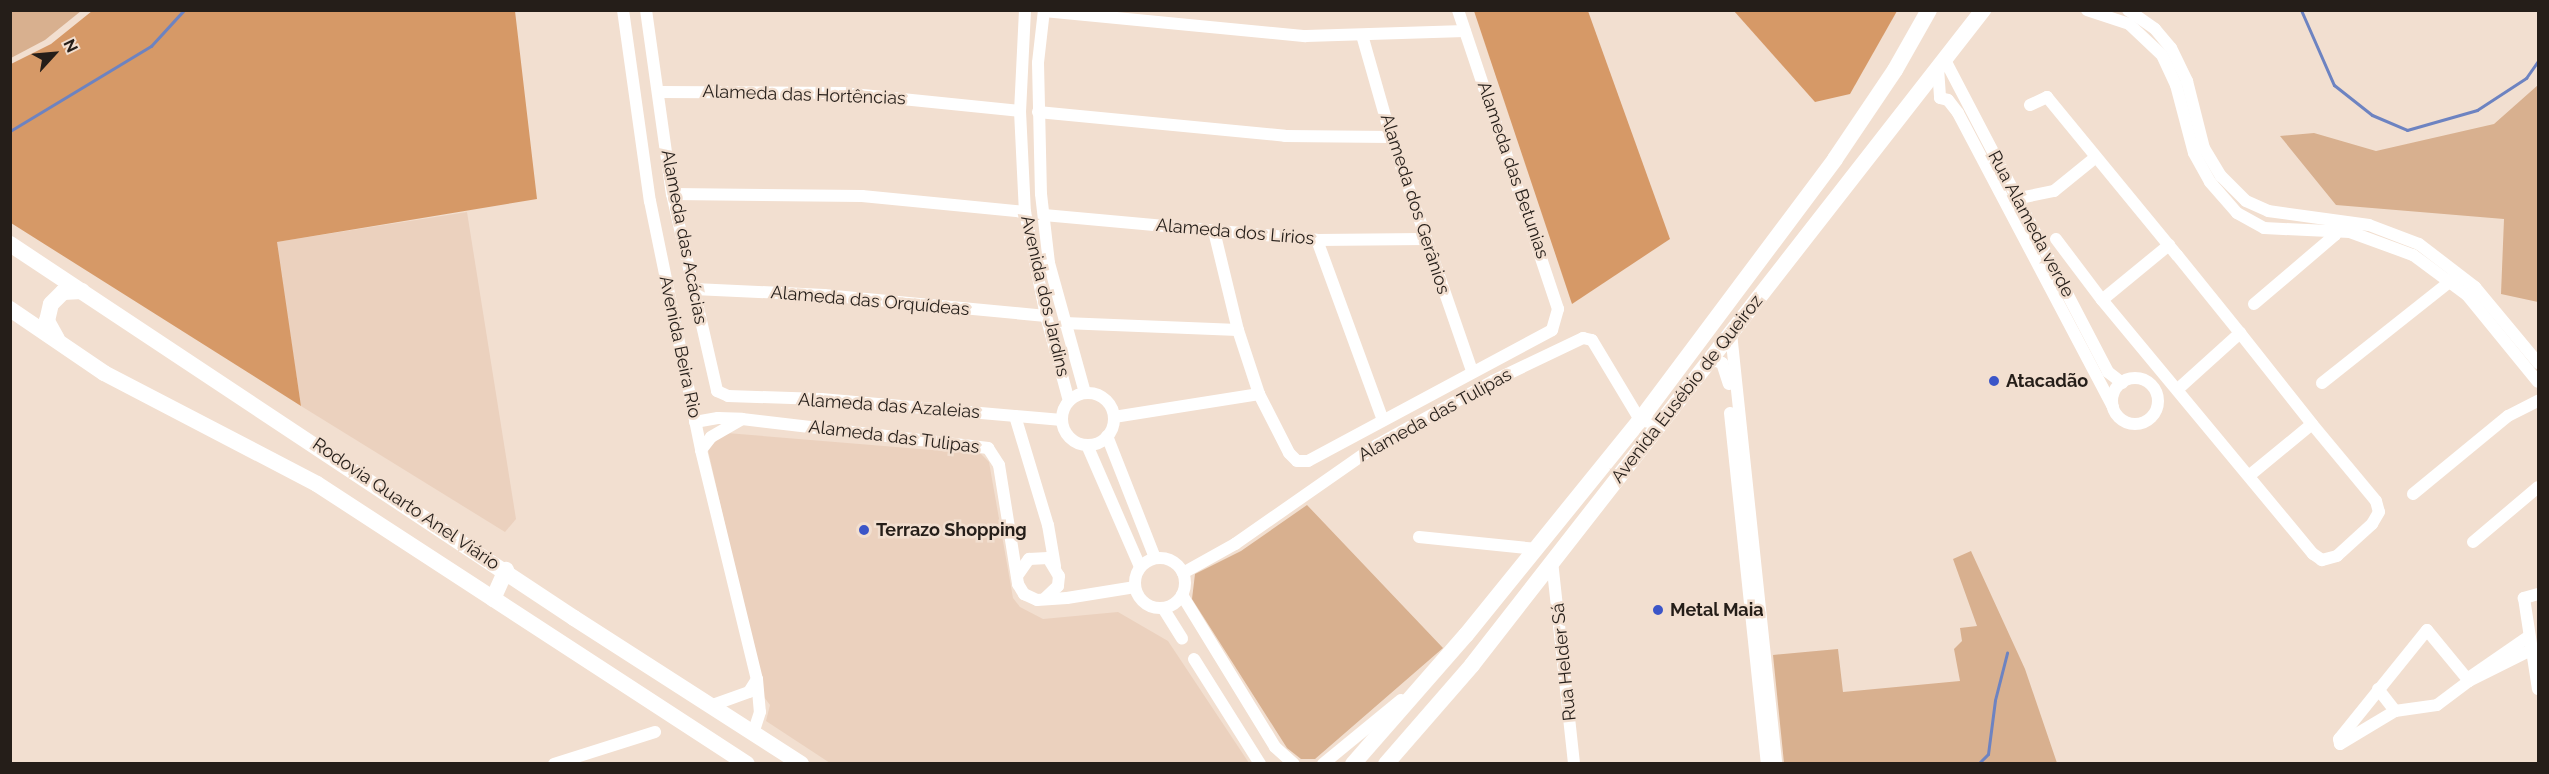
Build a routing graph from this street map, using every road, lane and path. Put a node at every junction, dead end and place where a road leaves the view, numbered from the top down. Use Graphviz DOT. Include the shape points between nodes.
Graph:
graph roads {
  1 [pos="622,10"];
  2 [pos="646,10"];
  3 [pos="1025,10"];
  4 [pos="1458,10"];
  5 [pos="1929,10"];
  6 [pos="1983,10"];
  7 [pos="2087,10"];
  8 [pos="2128,10"];
  9 [pos="1044,11"];
  10 [pos="1465,32"];
  11 [pos="1362,35"];
  12 [pos="1023,63"];
  13 [pos="1038,63"];
  14 [pos="1942,64"];
  15 [pos="659,92"];
  16 [pos="2030,105"];
  17 [pos="1020,111"];
  18 [pos="1038,112"];
  19 [pos="1391,137"];
  20 [pos="2096,157"];
  21 [pos="1040,163"];
  22 [pos="1023,164"];
  23 [pos="2230,186"];
  24 [pos="672,194"];
  25 [pos="2220,196"];
  26 [pos="2017,197"];
  27 [pos="2246,201"];
  28 [pos="2004,204"];
  29 [pos="1025,212"];
  30 [pos="2268,212"];
  31 [pos="2237,213"];
  32 [pos="2283,214"];
  33 [pos="1044,215"];
  34 [pos="2340,224"];
  35 [pos="2264,228"];
  36 [pos="2283,229"];
  37 [pos="1214,231"];
  38 [pos="1425,239"];
  39 [pos="2056,239"];
  40 [pos="1317,240"];
  41 [pos="10,244"];
  42 [pos="2169,245"];
  43 [pos="1049,263"];
  44 [pos="1035,264"];
  45 [pos="2456,277"];
  46 [pos="694,289"];
  47 [pos="82,291"];
  48 [pos="2103,300"];
  49 [pos="2254,304"];
  50 [pos="10,309"];
  51 [pos="1046,316"];
  52 [pos="1064,323"];
  53 [pos="1238,330"];
  54 [pos="1731,333"];
  55 [pos="2240,333"];
  56 [pos="58,340"];
  57 [pos="1710,359"];
  58 [pos="2538,363"];
  59 [pos="1472,370"];
  60 [pos="2122,382"];
  61 [pos="2538,382"];
  62 [pos="2322,383"];
  63 [pos="2178,389"];
  64 [pos="717,391"];
  65 [pos="1085,393"];
  66 [pos="1259,394"];
  67 [pos="1069,401"];
  68 [pos="2538,401"];
  69 [pos="2113,407"];
  70 [pos="1015,416"];
  71 [pos="1114,417"];
  72 [pos="1665,417"];
  73 [pos="742,419"];
  74 [pos="1062,420"];
  75 [pos="1383,420"];
  76 [pos="1640,420"];
  77 [pos="695,422"];
  78 [pos="2312,424"];
  79 [pos="1736,435"];
  80 [pos="1107,436"];
  81 [pos="1088,445"];
  82 [pos="701,450"];
  83 [pos="1123,473"];
  84 [pos="2250,475"];
  85 [pos="1105,481"];
  86 [pos="2538,487"];
  87 [pos="2413,494"];
  88 [pos="1134,503"];
  89 [pos="1117,510"];
  90 [pos="1419,537"];
  91 [pos="1011,538"];
  92 [pos="2473,542"];
  93 [pos="1537,549"];
  94 [pos="1029,558"];
  95 [pos="1155,558"];
  96 [pos="1552,561"];
  97 [pos="1055,566"];
  98 [pos="1140,567"];
  99 [pos="506,570"];
  100 [pos="1183,573"];
  101 [pos="1017,577"];
  102 [pos="1059,582"];
  103 [pos="1135,587"];
  104 [pos="1084,594"];
  105 [pos="2538,594"];
  106 [pos="1182,595"];
  107 [pos="1045,598"];
  108 [pos="493,599"];
  109 [pos="1163,608"];
  110 [pos="2528,637"];
  111 [pos="1182,639"];
  112 [pos="2530,650"];
  113 [pos="1194,659"];
  114 [pos="1434,673"];
  115 [pos="757,679"];
  116 [pos="2469,681"];
  117 [pos="2378,689"];
  118 [pos="2538,690"];
  119 [pos="710,706"];
  120 [pos="2394,711"];
  121 [pos="655,732"];
  122 [pos="753,734"];
  123 [pos="1769,739"];
  124 [pos="579,760"];
  125 [pos="554,764"];
  126 [pos="747,764"];
  127 [pos="801,764"];
  128 [pos="1260,764"];
  129 [pos="1294,764"];
  130 [pos="1323,764"];
  131 [pos="1353,764"];
  132 [pos="1386,764"];
  133 [pos="1575,764"];
  134 [pos="1767,764"];
  135 [pos="1776,764"];
  1 -- 77 [label="street, Avenida Beira Rio" via="650,201"];
  2 -- 15 [label="street, Alameda das Acácias"];
  3 -- 12 [label="street, Avenida dos Jardins"];
  4 -- 10 [label="street, Alameda das Betunias"];
  5 -- 76 [label="highway, Avenida Eusébio de Queiroz" via="1895,70 1835,159"];
  6 -- 14 [label="highway, Avenida Eusébio de Queiroz"];
  7 -- 25 [label="street" via="2129,24 2162,55 2176,85 2194,153"];
  8 -- 23 [label="street" via="2155,29 2178,58 2204,148"];
  9 -- 11 [label="street" via="1306,36"];
  9 -- 13 [label="street, Avenida dos Jardins"];
  10 -- 11 [label="street"];
  10 -- 59 [label="street, Alameda das Betunias" via="1558,309 1552,330"];
  11 -- 19 [label="street, Alameda dos Gerânios"];
  12 -- 13 [label="street"];
  12 -- 17 [label="street, Avenida dos Jardins"];
  13 -- 18 [label="street, Avenida dos Jardins"];
  14 -- 26 [label="street, Rua Alameda verde"];
  14 -- 28 [label="street, Rua Alameda verde" via="1940,98 1948,100 1958,113"];
  14 -- 54 [label="highway, Avenida Eusébio de Queiroz"];
  15 -- 17 [label="street, Alameda das Hortências" via="843,93"];
  15 -- 24 [label="street, Alameda das Acácias"];
  16 -- 20 [label="street" via="2047,97"];
  17 -- 22 [label="street, Avenida dos Jardins"];
  18 -- 19 [label="street" via="1285,136"];
  18 -- 21 [label="street, Avenida dos Jardins"];
  19 -- 38 [label="street, Alameda dos Gerânios"];
  20 -- 26 [label="street" via="2054,191"];
  20 -- 42 [label="street"];
  21 -- 22 [label="street"];
  21 -- 33 [label="street, Avenida dos Jardins"];
  22 -- 29 [label="street, Avenida dos Jardins"];
  23 -- 25 [label="street"];
  23 -- 27 [label="street"];
  24 -- 29 [label="street" via="862,196"];
  24 -- 46 [label="street, Alameda das Acácias"];
  25 -- 31 [label="street"];
  26 -- 28 [label="street"];
  26 -- 60 [label="street, Rua Alameda verde" via="2108,372"];
  27 -- 30 [label="street"];
  27 -- 31 [label="street"];
  28 -- 69 [label="street, Rua Alameda verde"];
  29 -- 44 [label="street, Avenida dos Jardins"];
  30 -- 32 [label="street"];
  30 -- 35 [label="street"];
  31 -- 35 [label="street"];
  32 -- 34 [label="street"];
  32 -- 36 [label="street"];
  33 -- 37 [label="street, Alameda dos Lírios"];
  33 -- 43 [label="street, Avenida dos Jardins"];
  34 -- 36 [label="street"];
  34 -- 45 [label="street" via="2398,247"];
  34 -- 49 [label="street"];
  35 -- 36 [label="street"];
  37 -- 40 [label="street, Alameda dos Lírios"];
  37 -- 53 [label="street"];
  38 -- 40 [label="street, Alameda dos Lírios"];
  38 -- 59 [label="street, Alameda dos Gerânios"];
  39 -- 48 [label="street"];
  40 -- 75 [label="street"];
  41 -- 47 [label="highway, Rodovia Quarto Anel Viário"];
  42 -- 48 [label="street"];
  42 -- 55 [label="street"];
  43 -- 44 [label="street"];
  43 -- 52 [label="street, Avenida dos Jardins"];
  44 -- 51 [label="street, Avenida dos Jardins"];
  45 -- 58 [label="street" via="2490,302"];
  45 -- 61 [label="street"];
  45 -- 62 [label="street"];
  46 -- 51 [label="street, Alameda das Orquídeas" via="824,295"];
  46 -- 64 [label="street, Alameda das Acácias"];
  47 -- 56 [label="highway" via="63,292 51,304 47,321"];
  47 -- 99 [label="highway, Rodovia Quarto Anel Viário"];
  48 -- 63 [label="street"];
  50 -- 56 [label="highway, Rodovia Quarto Anel Viário"];
  51 -- 67 [label="street, Avenida dos Jardins"];
  52 -- 53 [label="street"];
  52 -- 65 [label="street, Avenida dos Jardins"];
  53 -- 66 [label="street"];
  54 -- 57 [label="highway, Avenida Eusébio de Queiroz"];
  54 -- 79 [label="street"];
  55 -- 63 [label="street"];
  55 -- 78 [label="street"];
  56 -- 108 [label="highway, Rodovia Quarto Anel Viário" via="135,390 317,484"];
  57 -- 72 [label="highway, Avenida Eusébio de Queiroz"];
  57 -- 79 [label="street" via="1718,360 1726,372"];
  59 -- 75 [label="street"];
  60 -- 69 [label="street" via="2116,389"];
  60 -- 69 [label="street" via="2136,378 2150,384 2158,396 2156,411 2146,422 2131,424 2119,418"];
  63 -- 84 [label="street"];
  64 -- 70 [label="street, Alameda das Azaleias" via="728,396 821,399"];
  65 -- 67 [label="street"];
  65 -- 71 [label="street" via="1107,402"];
  66 -- 71 [label="street"];
  66 -- 75 [label="street" via="1289,453 1302,462"];
  67 -- 74 [label="street"];
  68 -- 87 [label="street" via="2508,416"];
  70 -- 74 [label="street, Alameda das Azaleias"];
  70 -- 97 [label="street" via="1048,525"];
  71 -- 80 [label="street"];
  72 -- 76 [label="street" via="1653,423"];
  72 -- 96 [label="highway, Avenida Eusébio de Queiroz"];
  73 -- 77 [label="street, Alameda das Tulipas"];
  73 -- 82 [label="street" via="718,432"];
  73 -- 91 [label="street, Alameda das Tulipas" via="988,447 999,465"];
  74 -- 81 [label="street" via="1073,440"];
  76 -- 93 [label="highway, Avenida Eusébio de Queiroz"];
  76 -- 100 [label="street, Alameda das Tulipas" via="1592,340 1583,338 1493,381 1377,445 1235,544"];
  77 -- 82 [label="street, Avenida Beira Rio"];
  78 -- 84 [label="street"];
  78 -- 84 [label="street" via="2378,505 2379,512 2372,524 2343,552 2331,559 2318,558"];
  79 -- 123 [label="street"];
  80 -- 81 [label="street"];
  80 -- 83 [label="street"];
  81 -- 85 [label="street"];
  82 -- 115 [label="street, Avenida Beira Rio"];
  83 -- 85 [label="street"];
  83 -- 88 [label="street"];
  85 -- 89 [label="street"];
  86 -- 92 [label="street"];
  88 -- 89 [label="street"];
  88 -- 95 [label="street"];
  89 -- 98 [label="street"];
  90 -- 93 [label="street"];
  91 -- 94 [label="street"];
  91 -- 101 [label="street, Alameda das Tulipas"];
  93 -- 114 [label="highway, Avenida Eusébio de Queiroz"];
  94 -- 97 [label="street" via="1048,558"];
  94 -- 101 [label="street" via="1018,569"];
  95 -- 98 [label="street"];
  95 -- 100 [label="street" via="1168,559"];
  96 -- 132 [label="highway, Avenida Eusébio de Queiroz" via="1472,665"];
  96 -- 133 [label="street, Rua Helder Sá"];
  97 -- 102 [label="street"];
  98 -- 103 [label="street"];
  99 -- 108 [label="highway"];
  99 -- 119 [label="highway, Rodovia Quarto Anel Viário"];
  100 -- 106 [label="street"];
  101 -- 107 [label="street" via="1024,594"];
  102 -- 104 [label="street"];
  102 -- 107 [label="street"];
  103 -- 104 [label="street"];
  103 -- 109 [label="street" via="1142,600"];
  104 -- 107 [label="street"];
  105 -- 110 [label="street" via="2524,598"];
  106 -- 109 [label="street"];
  106 -- 129 [label="street" via="1266,734"];
  108 -- 126 [label="highway, Rodovia Quarto Anel Viário"];
  109 -- 111 [label="street"];
  110 -- 112 [label="street"];
  110 -- 116 [label="street" via="2472,674"];
  112 -- 116 [label="street"];
  112 -- 118 [label="street"];
  113 -- 128 [label="street"];
  114 -- 130 [label="street"];
  114 -- 131 [label="highway, Avenida Eusébio de Queiroz"];
  115 -- 119 [label="street" via="749,692"];
  115 -- 122 [label="street, Avenida Beira Rio" via="760,712"];
  116 -- 117 [label="street" via="2427,630"];
  116 -- 120 [label="street" via="2437,705"];
  117 -- 120 [label="street"];
  117 -- 120 [label="street" via="2339,739 2340,744"];
  119 -- 122 [label="highway, Rodovia Quarto Anel Viário"];
  121 -- 124 [label="street"];
  122 -- 127 [label="highway, Rodovia Quarto Anel Viário"];
  123 -- 134 [label="street"];
  123 -- 135 [label="street"];
  124 -- 125 [label="street"];
}
